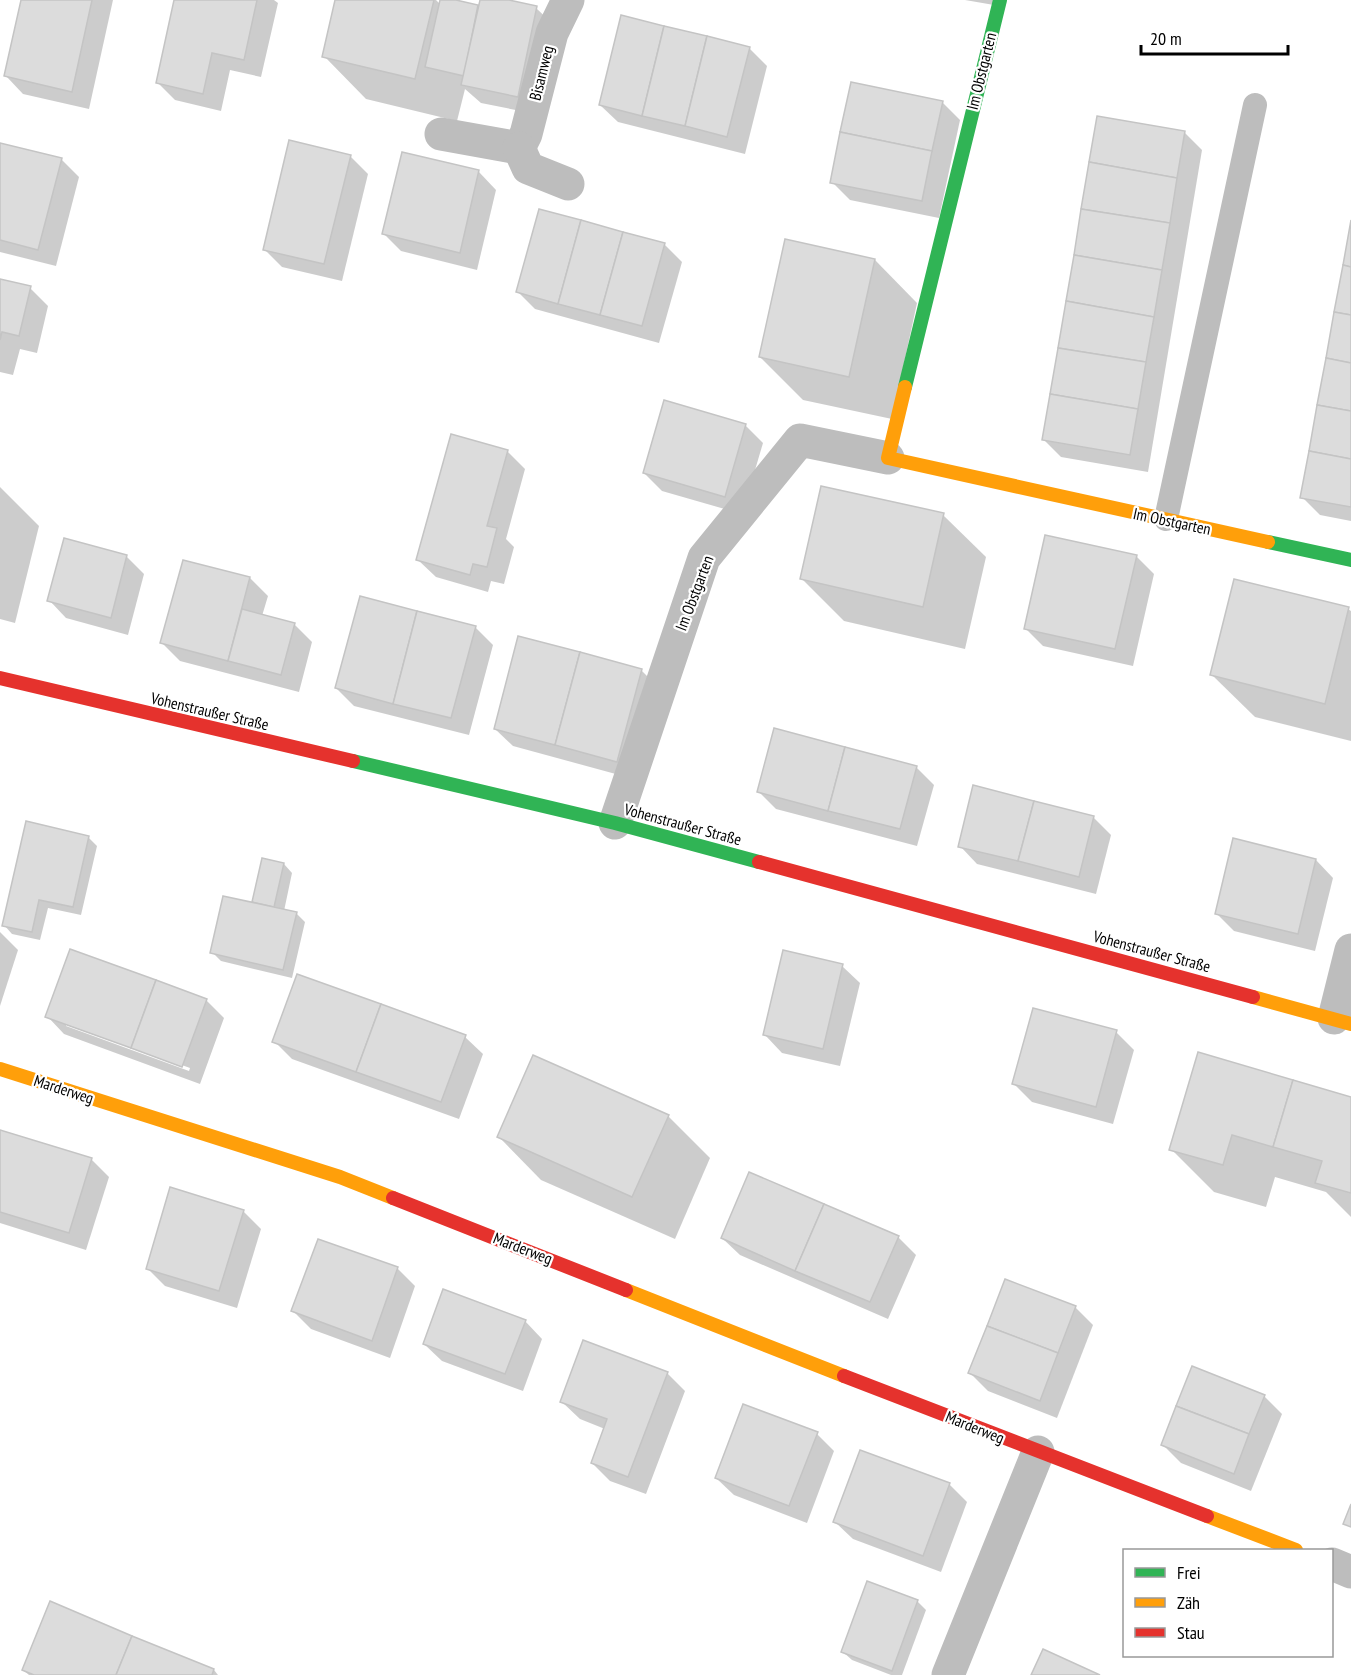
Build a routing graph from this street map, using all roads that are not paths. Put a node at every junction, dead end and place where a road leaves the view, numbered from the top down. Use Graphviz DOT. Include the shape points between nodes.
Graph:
graph roads {
  1 [pos="568,0"];
  2 [pos="1000,0"];
  3 [pos="1255,105"];
  4 [pos="441,134"];
  5 [pos="519,147"];
  6 [pos="568,184"];
  7 [pos="888,458"];
  8 [pos="1166,519"];
  9 [pos="1351,560"];
  10 [pos="0,678"];
  11 [pos="615,823"];
  12 [pos="1351,950"];
  13 [pos="1343,1021"];
  14 [pos="0,1069"];
  15 [pos="1038,1452"];
  16 [pos="1291,1549"];
  17 [pos="1333,1564"];
  18 [pos="1351,1572"];
  19 [pos="948,1675"];
  1 -- 5 [label="street, Bisamweg" via="552,33 526,134"];
  2 -- 7 [label="street, Im Obstgarten"];
  3 -- 8 [label="lane"];
  4 -- 5 [label="street"];
  5 -- 6 [label="street" via="528,168"];
  7 -- 8 [label="street, Im Obstgarten"];
  7 -- 11 [label="street, Im Obstgarten" via="800,440 704,558"];
  8 -- 9 [label="street, Im Obstgarten"];
  10 -- 11 [label="street, Vohenstraußer Straße"];
  11 -- 13 [label="street, Vohenstraußer Straße"];
  12 -- 13 [label="street"];
  14 -- 15 [label="street, Marderweg" via="340,1177"];
  15 -- 16 [label="street, Marderweg"];
  15 -- 19 [label="street"];
  17 -- 18 [label="street"];
}
